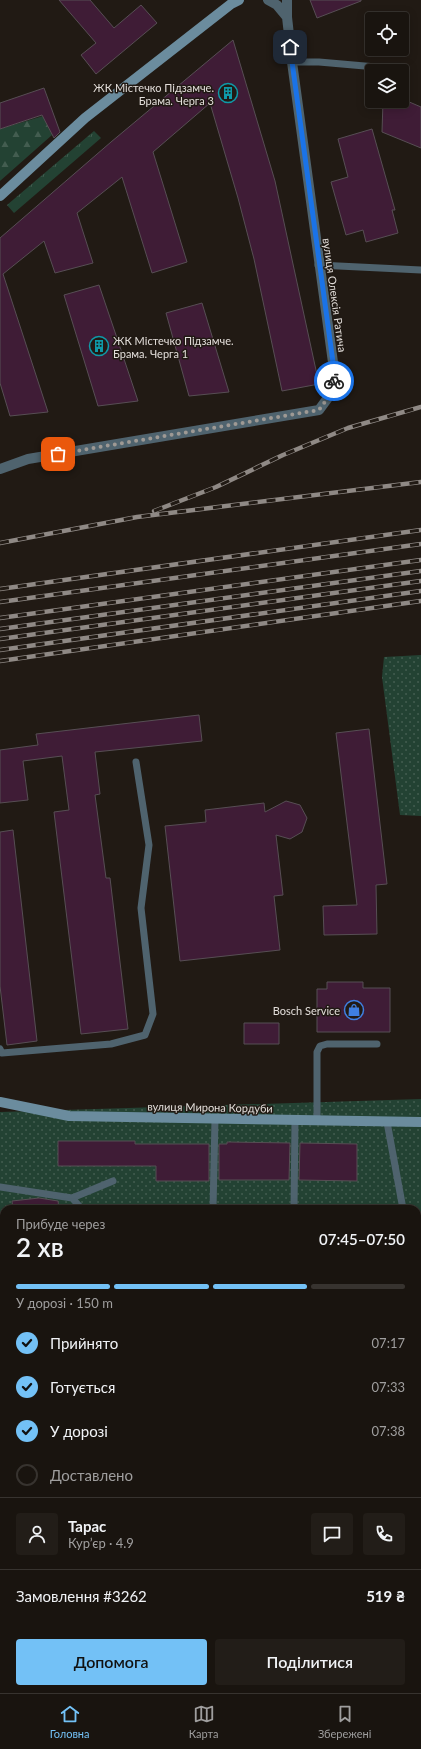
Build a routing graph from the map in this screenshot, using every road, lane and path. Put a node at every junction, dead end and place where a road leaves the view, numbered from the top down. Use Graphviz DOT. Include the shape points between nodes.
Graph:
graph roads {
  1 [pos="268,0"];
  2 [pos="287,0"];
  3 [pos="237,1"];
  4 [pos="287,17"];
  5 [pos="292,62"];
  6 [pos="365,65"];
  7 [pos="0,196"];
  8 [pos="318,265"];
  9 [pos="421,270"];
  10 [pos="0,469"];
  11 [pos="136,762"];
  12 [pos="377,1044"];
  13 [pos="0,1049"];
  14 [pos="0,1102"];
  15 [pos="215,1119"];
  16 [pos="295,1120"];
  17 [pos="317,1120"];
  18 [pos="387,1122"];
  19 [pos="421,1122"];
  20 [pos="113,1181"];
  21 [pos="0,1187"];
  22 [pos="72,1198"];
  23 [pos="78,1205"];
  24 [pos="213,1205"];
  25 [pos="294,1205"];
  26 [pos="402,1205"];
  1 -- 4 [label="street" via="277,5"];
  2 -- 4 [label="street, вулиця Олексія Ратича"];
  3 -- 7 [label="street" via="85,118"];
  4 -- 5 [label="street, вулиця Олексія Ратича"];
  5 -- 6 [label="lane"];
  5 -- 8 [label="street, вулиця Олексія Ратича"];
  8 -- 9 [label="lane"];
  8 -- 10 [label="street, вулиця Олексія Ратича" via="335,377 330,395 319,410 28,460"];
  11 -- 13 [label="lane" via="149,845 141,908 153,1014 145,1035 111,1044 2,1053"];
  12 -- 17 [label="lane" via="320,1046 317,1052"];
  14 -- 15 [label="street, вулиця Мирона Кордуби" via="69,1116"];
  15 -- 16 [label="street, вулиця Мирона Кордуби"];
  15 -- 24 [label="lane"];
  16 -- 17 [label="street, вулиця Мирона Кордуби"];
  16 -- 25 [label="lane"];
  17 -- 18 [label="street, вулиця Мирона Кордуби"];
  18 -- 19 [label="street, вулиця Мирона Кордуби"];
  18 -- 26 [label="lane"];
  20 -- 22 [label="lane"];
  21 -- 22 [label="lane"];
  22 -- 23 [label="lane"];
}
